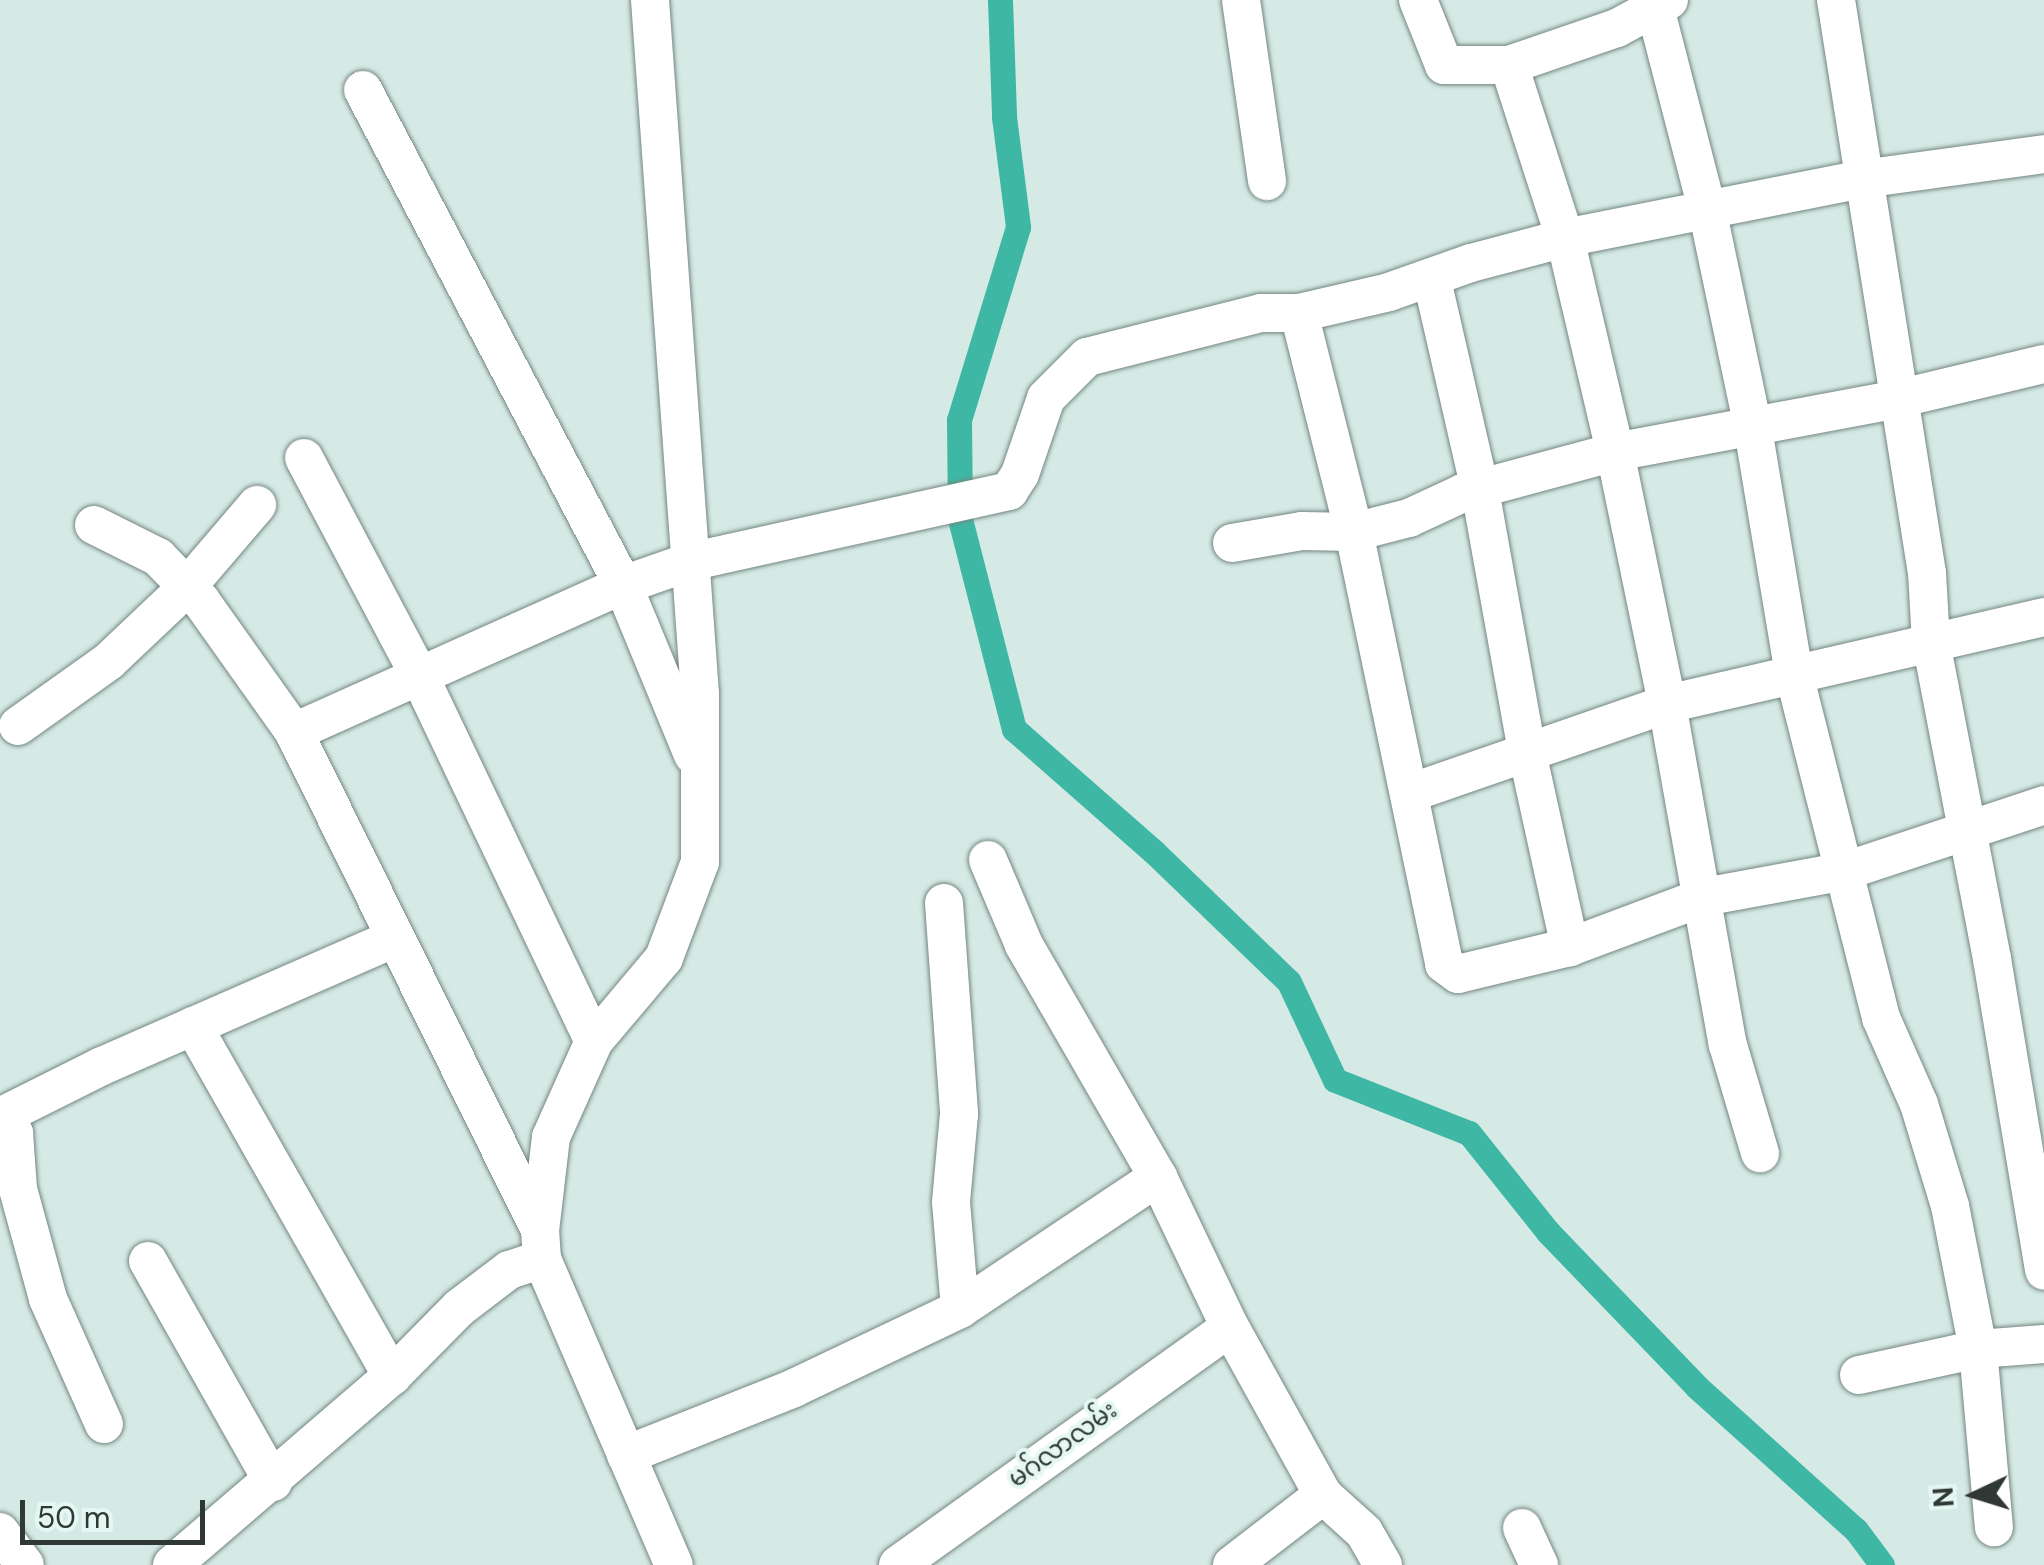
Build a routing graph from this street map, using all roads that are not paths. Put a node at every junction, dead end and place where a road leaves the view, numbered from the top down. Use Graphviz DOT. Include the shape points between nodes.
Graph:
graph roads {
  1 [pos="650,0"];
  2 [pos="1241,0"];
  3 [pos="1418,0"];
  4 [pos="1836,0"];
  5 [pos="1659,2"];
  6 [pos="1509,65"];
  7 [pos="364,90"];
  8 [pos="2044,154"];
  9 [pos="1862,179"];
  10 [pos="1267,181"];
  11 [pos="1707,209"];
  12 [pos="1565,238"];
  13 [pos="1432,280"];
  14 [pos="1299,313"];
  15 [pos="2044,364"];
  16 [pos="1897,398"];
  17 [pos="1752,423"];
  18 [pos="1615,452"];
  19 [pos="304,458"];
  20 [pos="1480,490"];
  21 [pos="257,506"];
  22 [pos="94,525"];
  23 [pos="1354,532"];
  24 [pos="1232,542"];
  25 [pos="689,562"];
  26 [pos="624,586"];
  27 [pos="188,587"];
  28 [pos="2044,617"];
  29 [pos="1931,642"];
  30 [pos="1794,674"];
  31 [pos="420,677"];
  32 [pos="1667,704"];
  33 [pos="18,726"];
  34 [pos="294,732"];
  35 [pos="1527,752"];
  36 [pos="703,779"];
  37 [pos="1410,793"];
  38 [pos="2044,806"];
  39 [pos="1969,829"];
  40 [pos="988,860"];
  41 [pos="1845,871"];
  42 [pos="1704,897"];
  43 [pos="944,903"];
  44 [pos="395,938"];
  45 [pos="1570,947"];
  46 [pos="193,1026"];
  47 [pos="594,1041"];
  48 [pos="2,1116"];
  49 [pos="1760,1154"];
  50 [pos="1158,1177"];
  51 [pos="541,1245"];
  52 [pos="148,1261"];
  53 [pos="2044,1271"];
  54 [pos="960,1309"];
  55 [pos="1230,1327"];
  56 [pos="2044,1344"];
  57 [pos="1978,1349"];
  58 [pos="1859,1375"];
  59 [pos="392,1376"];
  60 [pos="104,1424"];
  61 [pos="626,1455"];
  62 [pos="273,1482"];
  63 [pos="1323,1495"];
  64 [pos="1994,1527"];
  65 [pos="1522,1528"];
  66 [pos="0,1532"];
  67 [pos="25,1565"];
  68 [pos="172,1565"];
  69 [pos="674,1565"];
  70 [pos="898,1565"];
  71 [pos="1232,1565"];
  72 [pos="1383,1565"];
  73 [pos="1539,1565"];
  1 -- 25 [label="street"];
  2 -- 10 [label="street"];
  3 -- 6 [label="street" via="1444,65"];
  4 -- 9 [label="street"];
  5 -- 6 [label="street" via="1617,28"];
  5 -- 11 [label="street"];
  6 -- 12 [label="street"];
  7 -- 26 [label="street"];
  8 -- 9 [label="street"];
  9 -- 11 [label="street"];
  9 -- 16 [label="street"];
  11 -- 12 [label="street"];
  11 -- 17 [label="street"];
  12 -- 13 [label="street"];
  12 -- 18 [label="street"];
  13 -- 14 [label="street"];
  13 -- 20 [label="street"];
  14 -- 23 [label="street"];
  14 -- 25 [label="street" via="1261,313 1087,357 1046,398 1009,491"];
  15 -- 16 [label="street"];
  16 -- 17 [label="street"];
  16 -- 29 [label="street" via="1927,573"];
  17 -- 18 [label="street"];
  17 -- 30 [label="street"];
  18 -- 20 [label="street"];
  18 -- 32 [label="street"];
  19 -- 31 [label="street"];
  20 -- 23 [label="street"];
  20 -- 35 [label="street"];
  21 -- 27 [label="street"];
  22 -- 27 [label="street" via="158,556"];
  23 -- 24 [label="street"];
  23 -- 37 [label="street"];
  25 -- 26 [label="street"];
  25 -- 36 [label="street"];
  26 -- 31 [label="street"];
  26 -- 36 [label="street"];
  27 -- 33 [label="street" via="109,661"];
  27 -- 34 [label="street"];
  28 -- 29 [label="street"];
  29 -- 30 [label="street"];
  29 -- 39 [label="street"];
  30 -- 32 [label="street"];
  30 -- 41 [label="street"];
  31 -- 34 [label="street"];
  31 -- 47 [label="street"];
  32 -- 35 [label="street"];
  32 -- 42 [label="street"];
  34 -- 44 [label="street"];
  35 -- 37 [label="street"];
  35 -- 45 [label="street"];
  36 -- 47 [label="street" via="700,862 664,958"];
  37 -- 45 [label="street" via="1444,964 1458,974"];
  38 -- 39 [label="street"];
  39 -- 41 [label="street"];
  39 -- 53 [label="street"];
  40 -- 50 [label="street" via="1024,945"];
  41 -- 42 [label="street"];
  41 -- 57 [label="street" via="1881,1018 1920,1104 1950,1206"];
  42 -- 45 [label="street"];
  42 -- 49 [label="street" via="1728,1044"];
  43 -- 54 [label="street" via="959,1114 952,1202"];
  44 -- 46 [label="street"];
  44 -- 51 [label="street"];
  46 -- 48 [label="street"];
  46 -- 59 [label="street"];
  47 -- 51 [label="street" via="551,1136"];
  48 -- 60 [label="street" via="14,1133 18,1189 48,1299"];
  50 -- 54 [label="street"];
  50 -- 55 [label="street"];
  51 -- 59 [label="street" via="458,1308"];
  51 -- 61 [label="street"];
  52 -- 62 [label="street"];
  54 -- 61 [label="street" via="794,1388"];
  55 -- 63 [label="street"];
  55 -- 70 [label="street, မဂ်လာလမ်း"];
  56 -- 57 [label="street"];
  57 -- 58 [label="street"];
  57 -- 64 [label="street"];
  59 -- 62 [label="street"];
  61 -- 69 [label="street"];
  62 -- 68 [label="street"];
  63 -- 71 [label="street"];
  63 -- 72 [label="street" via="1364,1532"];
  65 -- 73 [label="street"];
  66 -- 67 [label="street"];
}
